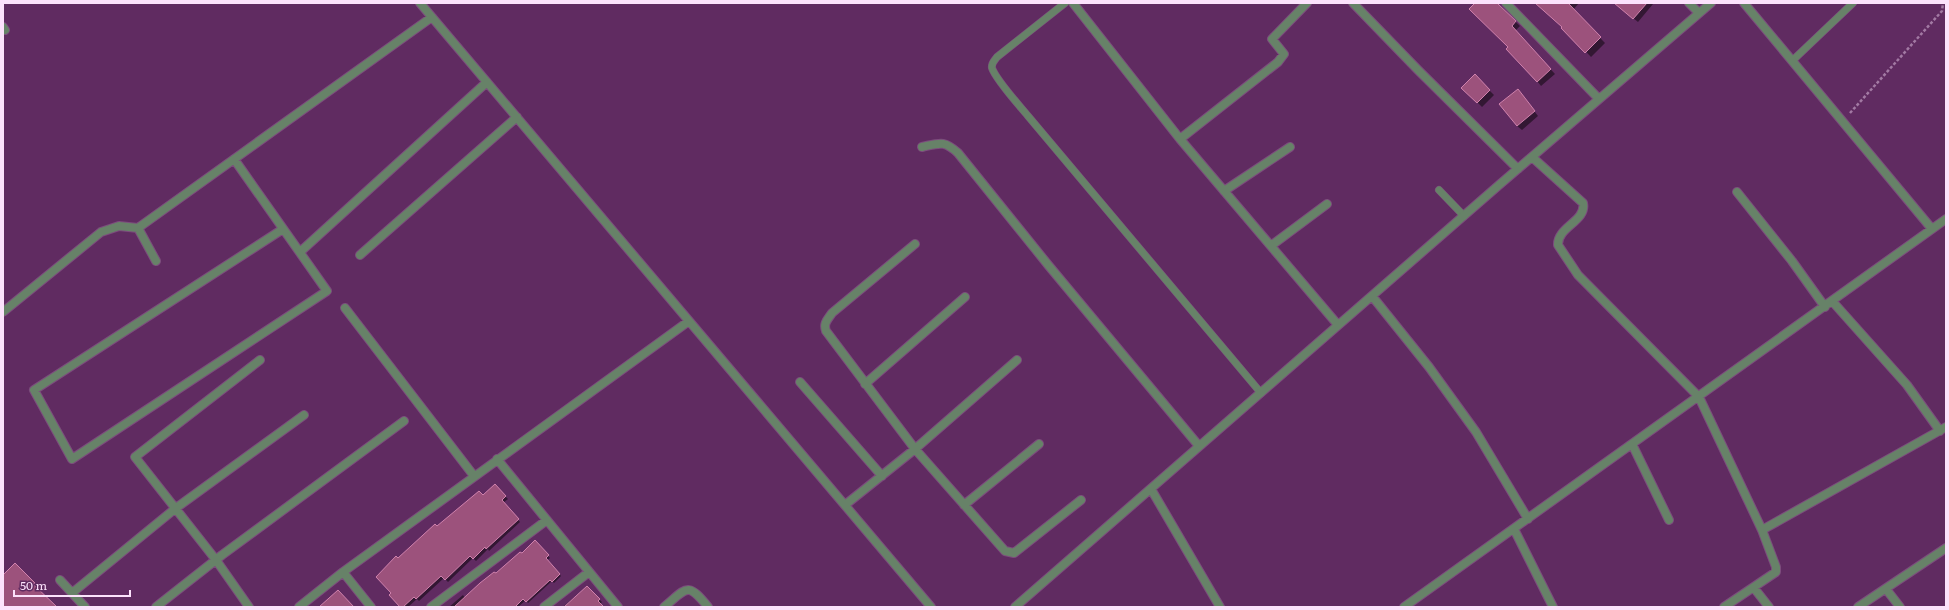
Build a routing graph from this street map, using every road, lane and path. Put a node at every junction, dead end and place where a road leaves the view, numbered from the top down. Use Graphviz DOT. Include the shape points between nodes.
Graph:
graph roads {
  1 [pos="420,3"];
  2 [pos="1065,3"];
  3 [pos="1072,3"];
  4 [pos="1307,3"];
  5 [pos="1353,3"];
  6 [pos="1506,3"];
  7 [pos="1711,3"];
  8 [pos="1744,3"];
  9 [pos="1853,3"];
  10 [pos="1943,3"];
  11 [pos="1694,8"];
  12 [pos="432,17"];
  13 [pos="1792,61"];
  14 [pos="487,82"];
  15 [pos="1597,97"];
  16 [pos="517,117"];
  17 [pos="1843,122"];
  18 [pos="1180,139"];
  19 [pos="922,147"];
  20 [pos="1290,147"];
  21 [pos="1532,157"];
  22 [pos="234,160"];
  23 [pos="1516,167"];
  24 [pos="1439,190"];
  25 [pos="1224,191"];
  26 [pos="1737,192"];
  27 [pos="1327,204"];
  28 [pos="1462,213"];
  29 [pos="1946,219"];
  30 [pos="1929,224"];
  31 [pos="138,228"];
  32 [pos="283,229"];
  33 [pos="915,244"];
  34 [pos="1272,245"];
  35 [pos="300,252"];
  36 [pos="360,255"];
  37 [pos="156,262"];
  38 [pos="1372,296"];
  39 [pos="965,297"];
  40 [pos="1832,301"];
  41 [pos="1825,307"];
  42 [pos="345,308"];
  43 [pos="3,312"];
  44 [pos="690,321"];
  45 [pos="1336,323"];
  46 [pos="260,360"];
  47 [pos="1017,360"];
  48 [pos="800,382"];
  49 [pos="866,384"];
  50 [pos="1258,390"];
  51 [pos="1697,395"];
  52 [pos="304,415"];
  53 [pos="404,421"];
  54 [pos="1943,429"];
  55 [pos="1039,444"];
  56 [pos="1632,444"];
  57 [pos="1199,446"];
  58 [pos="915,448"];
  59 [pos="497,459"];
  60 [pos="474,476"];
  61 [pos="882,476"];
  62 [pos="1151,489"];
  63 [pos="1081,500"];
  64 [pos="845,505"];
  65 [pos="964,505"];
  66 [pos="176,508"];
  67 [pos="1526,514"];
  68 [pos="547,520"];
  69 [pos="1669,520"];
  70 [pos="1514,529"];
  71 [pos="1762,530"];
  72 [pos="1946,548"];
  73 [pos="216,560"];
  74 [pos="343,572"];
  75 [pos="589,572"];
  76 [pos="60,580"];
  77 [pos="1754,588"];
  78 [pos="1886,589"];
  79 [pos="72,593"];
  80 [pos="85,607"];
  81 [pos="156,607"];
  82 [pos="249,607"];
  83 [pos="298,607"];
  84 [pos="371,607"];
  85 [pos="432,607"];
  86 [pos="544,607"];
  87 [pos="618,607"];
  88 [pos="664,607"];
  89 [pos="708,607"];
  90 [pos="932,607"];
  91 [pos="1015,607"];
  92 [pos="1220,607"];
  93 [pos="1404,607"];
  94 [pos="1553,607"];
  95 [pos="1724,607"];
  96 [pos="1769,607"];
  97 [pos="1858,607"];
  98 [pos="1900,607"];
  1 -- 12 [label="street"];
  2 -- 50 [label="lane" via="998,57 992,68 1028,116"];
  3 -- 18 [label="street"];
  4 -- 18 [label="street" via="1272,39 1284,54 1278,62"];
  5 -- 23 [label="street"];
  6 -- 15 [label="street"];
  7 -- 11 [label="street"];
  8 -- 13 [label="street"];
  9 -- 13 [label="lane"];
  10 -- 17 [label="path" via="1942,11"];
  11 -- 15 [label="street"];
  12 -- 14 [label="street"];
  12 -- 22 [label="street"];
  13 -- 17 [label="street"];
  14 -- 16 [label="street"];
  14 -- 35 [label="street"];
  15 -- 21 [label="street"];
  16 -- 36 [label="street"];
  16 -- 44 [label="street"];
  17 -- 30 [label="street"];
  18 -- 25 [label="street"];
  19 -- 57 [label="street" via="940,142 950,145 958,153"];
  20 -- 25 [label="street"];
  21 -- 23 [label="street"];
  21 -- 51 [label="street" via="1583,203 1581,213 1557,240 1578,275"];
  22 -- 31 [label="street"];
  22 -- 32 [label="street"];
  23 -- 28 [label="street"];
  24 -- 28 [label="lane"];
  25 -- 34 [label="street"];
  26 -- 41 [label="street"];
  27 -- 34 [label="street"];
  28 -- 38 [label="street"];
  29 -- 30 [label="street"];
  30 -- 40 [label="street"];
  31 -- 37 [label="street"];
  31 -- 43 [label="street" via="119,226 101,232"];
  32 -- 35 [label="street"];
  32 -- 35 [label="street" via="34,390 72,459 327,290"];
  33 -- 49 [label="street" via="832,313 824,326"];
  34 -- 45 [label="street"];
  38 -- 45 [label="street"];
  38 -- 67 [label="street" via="1453,399"];
  39 -- 49 [label="street"];
  40 -- 41 [label="street"];
  40 -- 54 [label="street" via="1908,384"];
  41 -- 51 [label="street"];
  42 -- 60 [label="street"];
  44 -- 59 [label="street"];
  44 -- 64 [label="street"];
  45 -- 50 [label="street"];
  46 -- 66 [label="street" via="135,457"];
  47 -- 58 [label="street"];
  48 -- 61 [label="street"];
  49 -- 58 [label="street"];
  50 -- 57 [label="street"];
  51 -- 56 [label="street"];
  51 -- 71 [label="street"];
  52 -- 66 [label="street"];
  53 -- 73 [label="street"];
  54 -- 71 [label="street"];
  55 -- 65 [label="street"];
  56 -- 67 [label="street"];
  56 -- 69 [label="street"];
  57 -- 62 [label="street"];
  58 -- 61 [label="street"];
  58 -- 65 [label="street"];
  59 -- 60 [label="street"];
  59 -- 68 [label="street"];
  60 -- 74 [label="street"];
  61 -- 64 [label="street"];
  62 -- 91 [label="street"];
  62 -- 92 [label="street"];
  63 -- 65 [label="street" via="1014,553 1005,551"];
  64 -- 90 [label="street"];
  66 -- 73 [label="street"];
  66 -- 79 [label="street"];
  67 -- 70 [label="street"];
  68 -- 75 [label="street"];
  68 -- 85 [label="street"];
  70 -- 93 [label="street"];
  70 -- 94 [label="street"];
  71 -- 77 [label="street" via="1776,572"];
  72 -- 78 [label="street"];
  73 -- 81 [label="street"];
  73 -- 82 [label="street"];
  74 -- 83 [label="street"];
  74 -- 84 [label="street"];
  75 -- 86 [label="street"];
  75 -- 87 [label="street"];
  76 -- 79 [label="street"];
  77 -- 95 [label="street"];
  77 -- 96 [label="street"];
  78 -- 97 [label="street"];
  78 -- 98 [label="street"];
  79 -- 80 [label="street"];
  88 -- 89 [label="street" via="683,591 692,590"];
}
